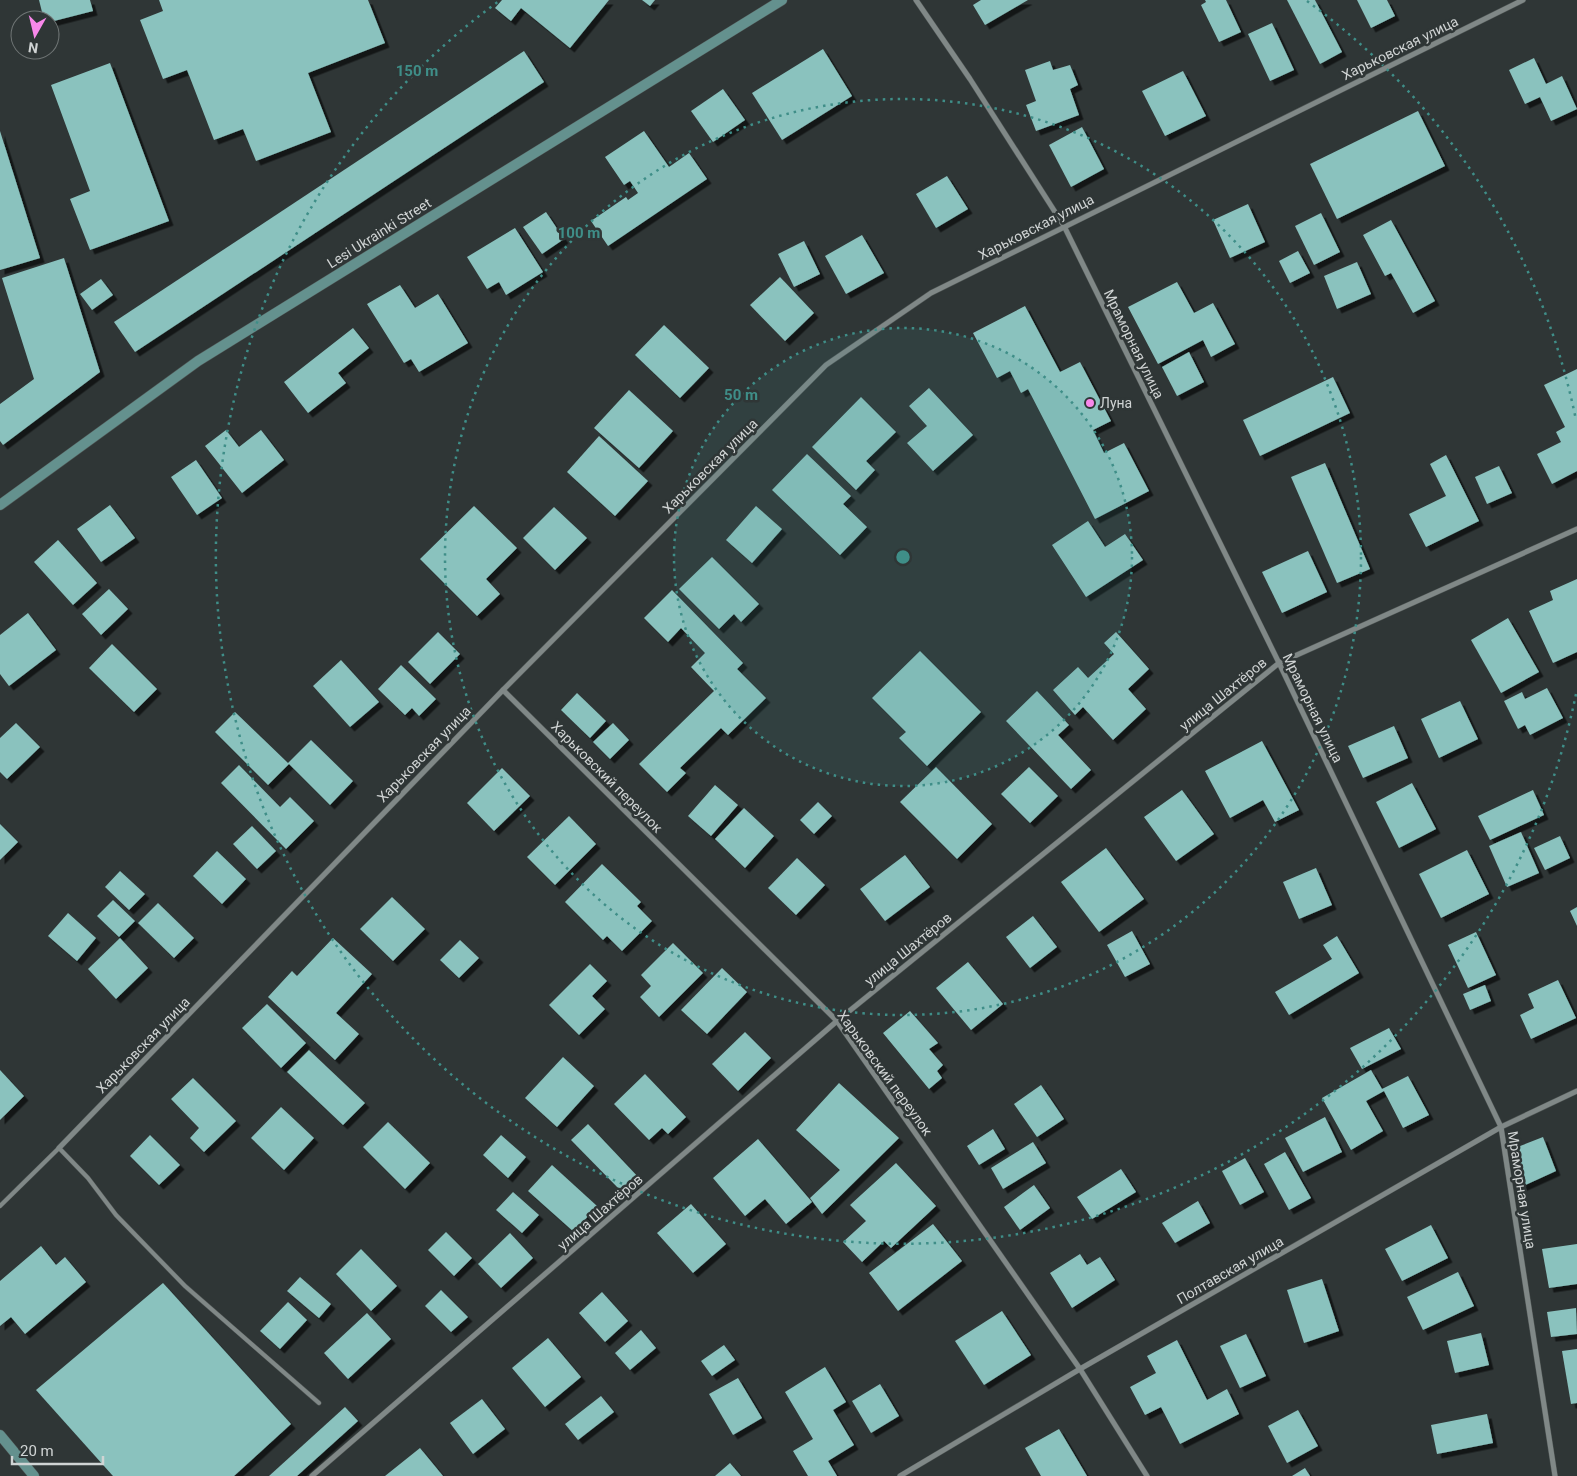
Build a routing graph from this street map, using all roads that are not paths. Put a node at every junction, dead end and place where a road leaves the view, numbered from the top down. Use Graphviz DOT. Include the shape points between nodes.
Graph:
graph roads {
  1 [pos="782,0"];
  2 [pos="916,0"];
  3 [pos="1523,0"];
  4 [pos="1064,226"];
  5 [pos="0,505"];
  6 [pos="1577,529"];
  7 [pos="1279,663"];
  8 [pos="502,690"];
  9 [pos="837,1021"];
  10 [pos="1577,1091"];
  11 [pos="1501,1127"];
  12 [pos="59,1148"];
  13 [pos="0,1206"];
  14 [pos="1080,1369"];
  15 [pos="319,1403"];
  16 [pos="0,1435"];
  17 [pos="34,1476"];
  18 [pos="312,1476"];
  19 [pos="900,1476"];
  20 [pos="1147,1476"];
  21 [pos="1555,1476"];
  1 -- 5 [label="main road, Lesi Ukrainki Street" via="198,361"];
  2 -- 4 [label="street, Мраморная улица"];
  3 -- 4 [label="street, Харьковская улица"];
  4 -- 7 [label="street, Мраморная улица"];
  4 -- 8 [label="street, Харьковская улица" via="931,293 826,365"];
  6 -- 7 [label="street, улица Шахтёров"];
  7 -- 9 [label="street, улица Шахтёров"];
  7 -- 11 [label="street, Мраморная улица"];
  8 -- 9 [label="street, Харьковский переулок"];
  8 -- 12 [label="street, Харьковская улица"];
  9 -- 14 [label="street, Харьковский переулок"];
  9 -- 18 [label="street, улица Шахтёров"];
  10 -- 11 [label="street, Полтавская улица"];
  11 -- 14 [label="street, Полтавская улица"];
  11 -- 21 [label="street, Мраморная улица"];
  12 -- 13 [label="lane"];
  12 -- 15 [label="lane" via="88,1178 116,1215 184,1286"];
  14 -- 19 [label="street, Полтавская улица"];
  14 -- 20 [label="street, Харьковский переулок"];
  16 -- 17 [label="main road"];
}
